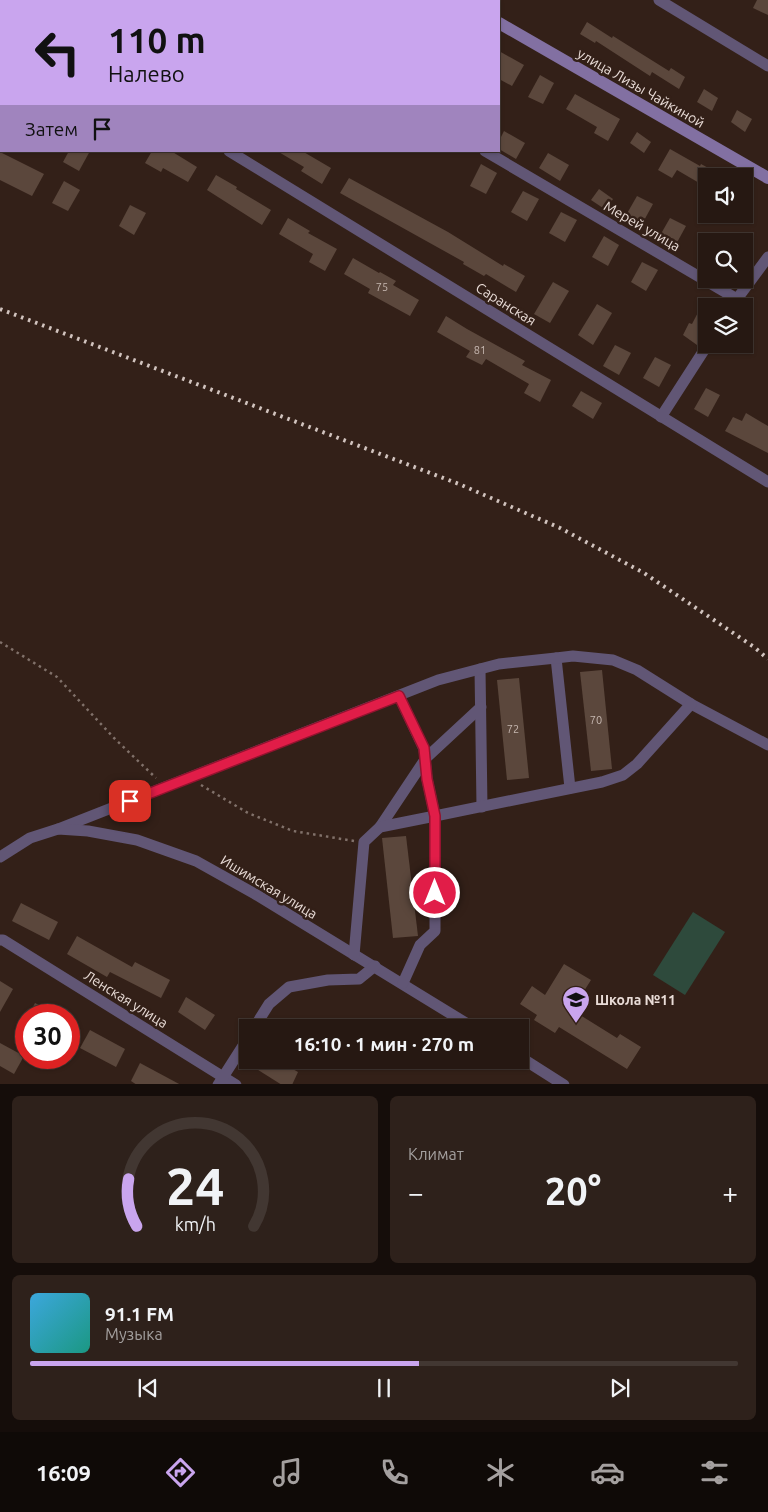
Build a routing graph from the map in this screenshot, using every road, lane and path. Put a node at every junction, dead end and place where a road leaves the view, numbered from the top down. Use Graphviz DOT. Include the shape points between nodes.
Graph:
graph roads {
  1 [pos="659,0"];
  2 [pos="500,24"];
  3 [pos="768,66"];
  4 [pos="231,152"];
  5 [pos="487,152"];
  6 [pos="768,178"];
  7 [pos="768,257"];
  8 [pos="727,298"];
  9 [pos="739,298"];
  10 [pos="702,353"];
  11 [pos="661,417"];
  12 [pos="768,482"];
  13 [pos="0,642"];
  14 [pos="556,658"];
  15 [pos="480,669"];
  16 [pos="399,696"];
  17 [pos="692,704"];
  18 [pos="481,707"];
  19 [pos="768,745"];
  20 [pos="426,758"];
  21 [pos="189,778"];
  22 [pos="166,787"];
  23 [pos="570,788"];
  24 [pos="482,807"];
  25 [pos="435,816"];
  26 [pos="380,827"];
  27 [pos="58,830"];
  28 [pos="364,842"];
  29 [pos="0,857"];
  30 [pos="0,940"];
  31 [pos="354,955"];
  32 [pos="375,966"];
  33 [pos="403,983"];
  34 [pos="260,1019"];
  35 [pos="460,1019"];
  36 [pos="239,1052"];
  37 [pos="529,1063"];
  38 [pos="220,1081"];
  39 [pos="236,1084"];
  40 [pos="564,1084"];
  1 -- 3 [label="street"];
  2 -- 6 [label="street, улица Лизы Чайкиной"];
  4 -- 11 [label="street, Саранская"];
  5 -- 8 [label="street, Мерей улица"];
  7 -- 9 [label="street, Мерей улица"];
  10 -- 11 [label="street"];
  11 -- 12 [label="street, Саранская"];
  13 -- 22 [label="path" via="57,677"];
  14 -- 15 [label="street"];
  14 -- 17 [label="street" via="573,656 613,660 637,670"];
  14 -- 23 [label="street"];
  15 -- 16 [label="street" via="438,680"];
  15 -- 18 [label="street"];
  16 -- 20 [label="street"];
  16 -- 21 [label="street"];
  17 -- 19 [label="street"];
  17 -- 23 [label="street" via="630,770 602,782"];
  18 -- 20 [label="street"];
  18 -- 24 [label="street"];
  20 -- 25 [label="street"];
  20 -- 26 [label="street"];
  21 -- 22 [label="street"];
  21 -- 28 [label="path" via="248,813 293,831"];
  22 -- 27 [label="street"];
  23 -- 24 [label="street"];
  24 -- 25 [label="street"];
  25 -- 26 [label="street"];
  25 -- 33 [label="street" via="435,931 420,945"];
  26 -- 28 [label="street"];
  27 -- 29 [label="street, Ишимская улица" via="30,838"];
  27 -- 31 [label="street, Ишимская улица" via="88,831 137,840 196,862 256,894"];
  28 -- 31 [label="street"];
  30 -- 38 [label="street, Ленская улица"];
  31 -- 32 [label="street, Ишимская улица"];
  32 -- 33 [label="street, Ишимская улица"];
  32 -- 34 [label="street" via="359,979 328,980 289,988 269,1004"];
  33 -- 35 [label="street, Ишимская улица"];
  36 -- 38 [label="street"];
  37 -- 40 [label="street"];
  38 -- 39 [label="street, Ленская улица"];
}
